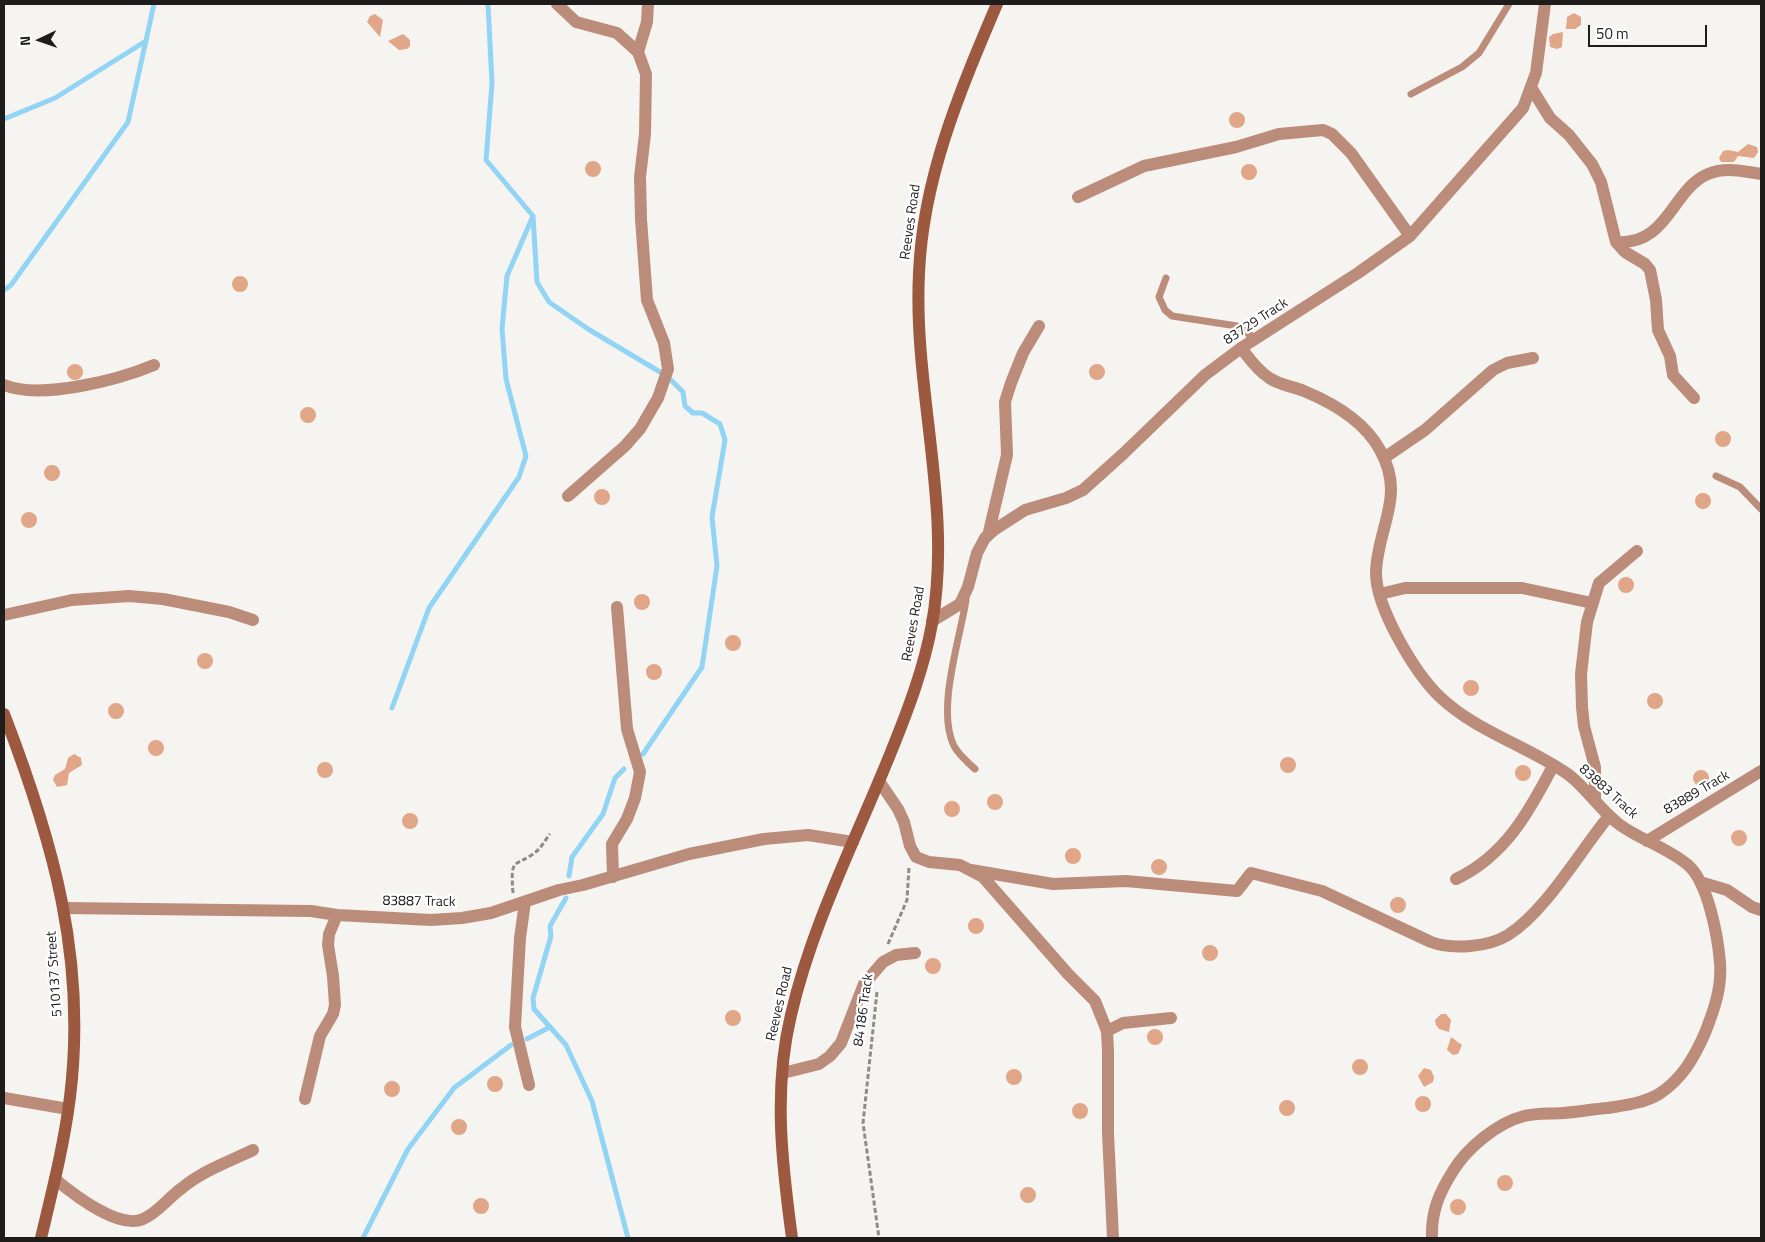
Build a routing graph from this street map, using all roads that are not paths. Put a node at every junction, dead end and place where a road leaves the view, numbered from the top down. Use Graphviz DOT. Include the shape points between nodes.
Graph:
graph roads {
  1 [pos="557,4"];
  2 [pos="648,4"];
  3 [pos="996,4"];
  4 [pos="1509,4"];
  5 [pos="1545,4"];
  6 [pos="638,52"];
  7 [pos="1532,89"];
  8 [pos="1411,94"];
  9 [pos="1761,174"];
  10 [pos="1078,197"];
  11 [pos="1410,236"];
  12 [pos="1616,242"];
  13 [pos="1166,278"];
  14 [pos="1038,326"];
  15 [pos="1256,339"];
  16 [pos="1241,348"];
  17 [pos="1533,358"];
  18 [pos="154,365"];
  19 [pos="4,385"];
  20 [pos="1694,398"];
  21 [pos="1384,458"];
  22 [pos="1716,476"];
  23 [pos="568,496"];
  24 [pos="1761,508"];
  25 [pos="988,536"];
  26 [pos="1637,550"];
  27 [pos="968,587"];
  28 [pos="1380,594"];
  29 [pos="1592,603"];
  30 [pos="617,607"];
  31 [pos="4,615"];
  32 [pos="253,620"];
  33 [pos="932,621"];
  34 [pos="4,714"];
  35 [pos="1554,766"];
  36 [pos="975,769"];
  37 [pos="1761,771"];
  38 [pos="879,781"];
  39 [pos="1596,800"];
  40 [pos="1609,816"];
  41 [pos="1647,841"];
  42 [pos="853,842"];
  43 [pos="971,870"];
  44 [pos="613,876"];
  45 [pos="1456,879"];
  46 [pos="1700,882"];
  47 [pos="519,904"];
  48 [pos="64,908"];
  49 [pos="1761,910"];
  50 [pos="337,915"];
  51 [pos="915,953"];
  52 [pos="1171,1018"];
  53 [pos="1107,1031"];
  54 [pos="783,1073"];
  55 [pos="529,1085"];
  56 [pos="4,1098"];
  57 [pos="306,1099"];
  58 [pos="68,1110"];
  59 [pos="253,1150"];
  60 [pos="55,1179"];
  61 [pos="40,1238"];
  62 [pos="792,1238"];
  63 [pos="1113,1238"];
  64 [pos="1432,1238"];
  1 -- 6 [label="street" via="576,22 618,33"];
  2 -- 6 [label="street" via="647,22"];
  3 -- 33 [label="street, Reeves Road" via="945,133 926,203 921,243 919,316 937,496 938,561"];
  4 -- 8 [label="lane" via="1479,53 1462,67"];
  5 -- 7 [label="street, 83729 Track"];
  6 -- 23 [label="street" via="646,74 645,134 640,176 644,282 650,309 664,342 668,369 654,406 640,429"];
  7 -- 11 [label="street, 83729 Track" via="1523,108"];
  7 -- 12 [label="street" via="1550,118 1569,135 1592,164 1601,182"];
  9 -- 12 [label="street" via="1732,170 1709,174 1690,188 1672,212 1643,238"];
  10 -- 11 [label="street" via="1144,166 1236,147 1279,134 1322,130 1332,134 1351,153"];
  11 -- 15 [label="street, 83729 Track" via="1358,274"];
  12 -- 20 [label="street" via="1650,270 1658,330 1670,356 1673,375"];
  13 -- 15 [label="lane" via="1159,297 1172,316 1237,326"];
  14 -- 25 [label="street" via="1010,383 1006,402 1007,455"];
  15 -- 16 [label="street, 83729 Track"];
  16 -- 21 [label="street, 83883 Track" via="1270,379 1322,399 1344,413 1364,429"];
  16 -- 25 [label="street, 83729 Track" via="1192,385 1083,490 1014,516"];
  17 -- 21 [label="street" via="1507,363 1493,370 1425,430"];
  18 -- 19 [label="street" via="129,375 62,389 14,389"];
  21 -- 28 [label="street, 83883 Track" via="1392,484 1392,505 1378,559 1376,576"];
  22 -- 24 [label="lane" via="1740,487"];
  25 -- 27 [label="street, 83729 Track" via="977,553"];
  26 -- 29 [label="street" via="1599,583"];
  27 -- 33 [label="street, 83729 Track" via="960,604"];
  27 -- 36 [label="lane" via="949,686 948,712 954,745"];
  28 -- 29 [label="street" via="1405,588 1522,588"];
  28 -- 35 [label="street, 83883 Track" via="1414,666 1442,698 1481,726"];
  29 -- 39 [label="street" via="1582,674 1582,707 1595,767"];
  30 -- 44 [label="street" via="628,730 640,772 627,819 612,844"];
  31 -- 32 [label="street" via="72,600 129,596 163,598"];
  33 -- 38 [label="street, Reeves Road" via="909,708"];
  34 -- 48 [label="street, 510137 Street" via="38,804"];
  35 -- 39 [label="street, 83883 Track"];
  35 -- 45 [label="street" via="1519,827 1487,860"];
  37 -- 41 [label="street, 83889 Track"];
  38 -- 42 [label="street, Reeves Road"];
  38 -- 43 [label="street" via="898,809 916,857"];
  39 -- 40 [label="street, 83883 Track"];
  40 -- 41 [label="street, 83883 Track"];
  40 -- 43 [label="street" via="1548,896 1510,934 1461,946 1442,946 1322,891 1251,873 1237,891 1126,882 1054,884"];
  41 -- 46 [label="street, 83883 Track" via="1687,864"];
  42 -- 44 [label="street, 83887 Track" via="808,835 764,839 689,854"];
  42 -- 54 [label="street, Reeves Road" via="802,975 790,1017"];
  43 -- 53 [label="street" via="983,877 1085,989 1095,1001"];
  44 -- 47 [label="street, 83887 Track"];
  46 -- 49 [label="street" via="1727,890"];
  46 -- 64 [label="street, 83883 Track" via="1715,935 1720,977 1713,1013 1697,1052 1685,1071 1658,1095 1644,1101 1524,1116 1497,1128 1460,1160 1443,1186 1435,1206"];
  47 -- 50 [label="street, 83887 Track" via="491,913 448,919"];
  47 -- 55 [label="street" via="515,1027"];
  48 -- 50 [label="street, 83887 Track" via="311,911"];
  48 -- 58 [label="street, 510137 Street" via="74,1016"];
  50 -- 57 [label="street" via="328,945 335,1005 320,1036"];
  51 -- 54 [label="street" via="896,955 882,962 864,984 841,1043 830,1056 819,1064"];
  52 -- 53 [label="street" via="1122,1023"];
  53 -- 63 [label="street"];
  54 -- 62 [label="street, Reeves Road" via="780,1097 782,1157"];
  56 -- 58 [label="street"];
  58 -- 60 [label="street, 510137 Street"];
  59 -- 60 [label="street" via="183,1187 140,1220 121,1220 73,1194"];
  60 -- 61 [label="street, 510137 Street"];
}
